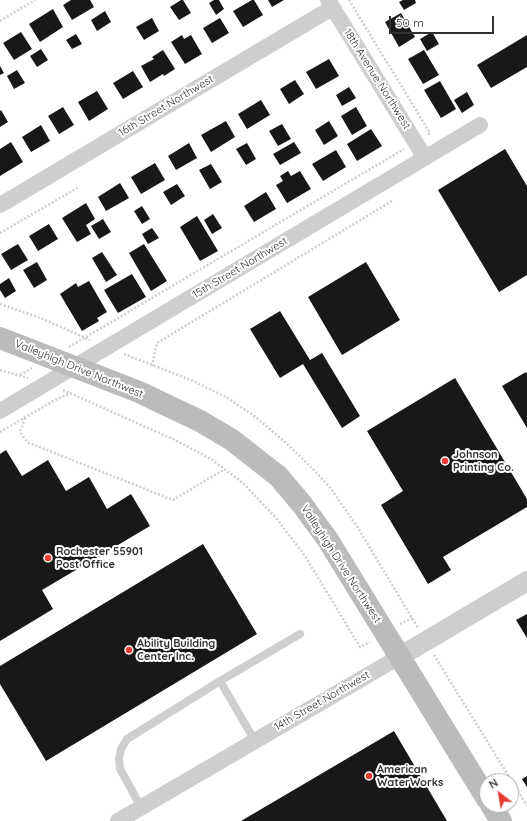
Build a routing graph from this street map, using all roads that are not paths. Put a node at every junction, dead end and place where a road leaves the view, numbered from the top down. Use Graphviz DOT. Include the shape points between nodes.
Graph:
graph roads {
  1 [pos="330,4"];
  2 [pos="480,125"];
  3 [pos="425,158"];
  4 [pos="0,205"];
  5 [pos="0,338"];
  6 [pos="76,367"];
  7 [pos="0,411"];
  8 [pos="527,581"];
  9 [pos="300,634"];
  10 [pos="399,657"];
  11 [pos="220,681"];
  12 [pos="255,741"];
  13 [pos="479,786"];
  14 [pos="141,807"];
  15 [pos="118,821"];
  1 -- 3 [label="street, 18th Avenue Northwest"];
  1 -- 4 [label="street, 16th Street Northwest"];
  2 -- 3 [label="street, 15th Street Northwest"];
  3 -- 6 [label="street, 15th Street Northwest"];
  5 -- 6 [label="main road, Valleyhigh Drive Northwest"];
  6 -- 7 [label="street, 15th Street Northwest"];
  6 -- 10 [label="main road, Valleyhigh Drive Northwest" via="200,421 232,440 268,468 292,492 321,530"];
  8 -- 10 [label="street, 14th Street Northwest"];
  9 -- 11 [label="lane"];
  10 -- 12 [label="street, 14th Street Northwest"];
  10 -- 13 [label="main road, Valleyhigh Drive Northwest"];
  11 -- 12 [label="lane"];
  11 -- 14 [label="lane" via="127,739 119,759 120,768"];
  12 -- 14 [label="street, 14th Street Northwest"];
  14 -- 15 [label="street, 14th Street Northwest"];
}
